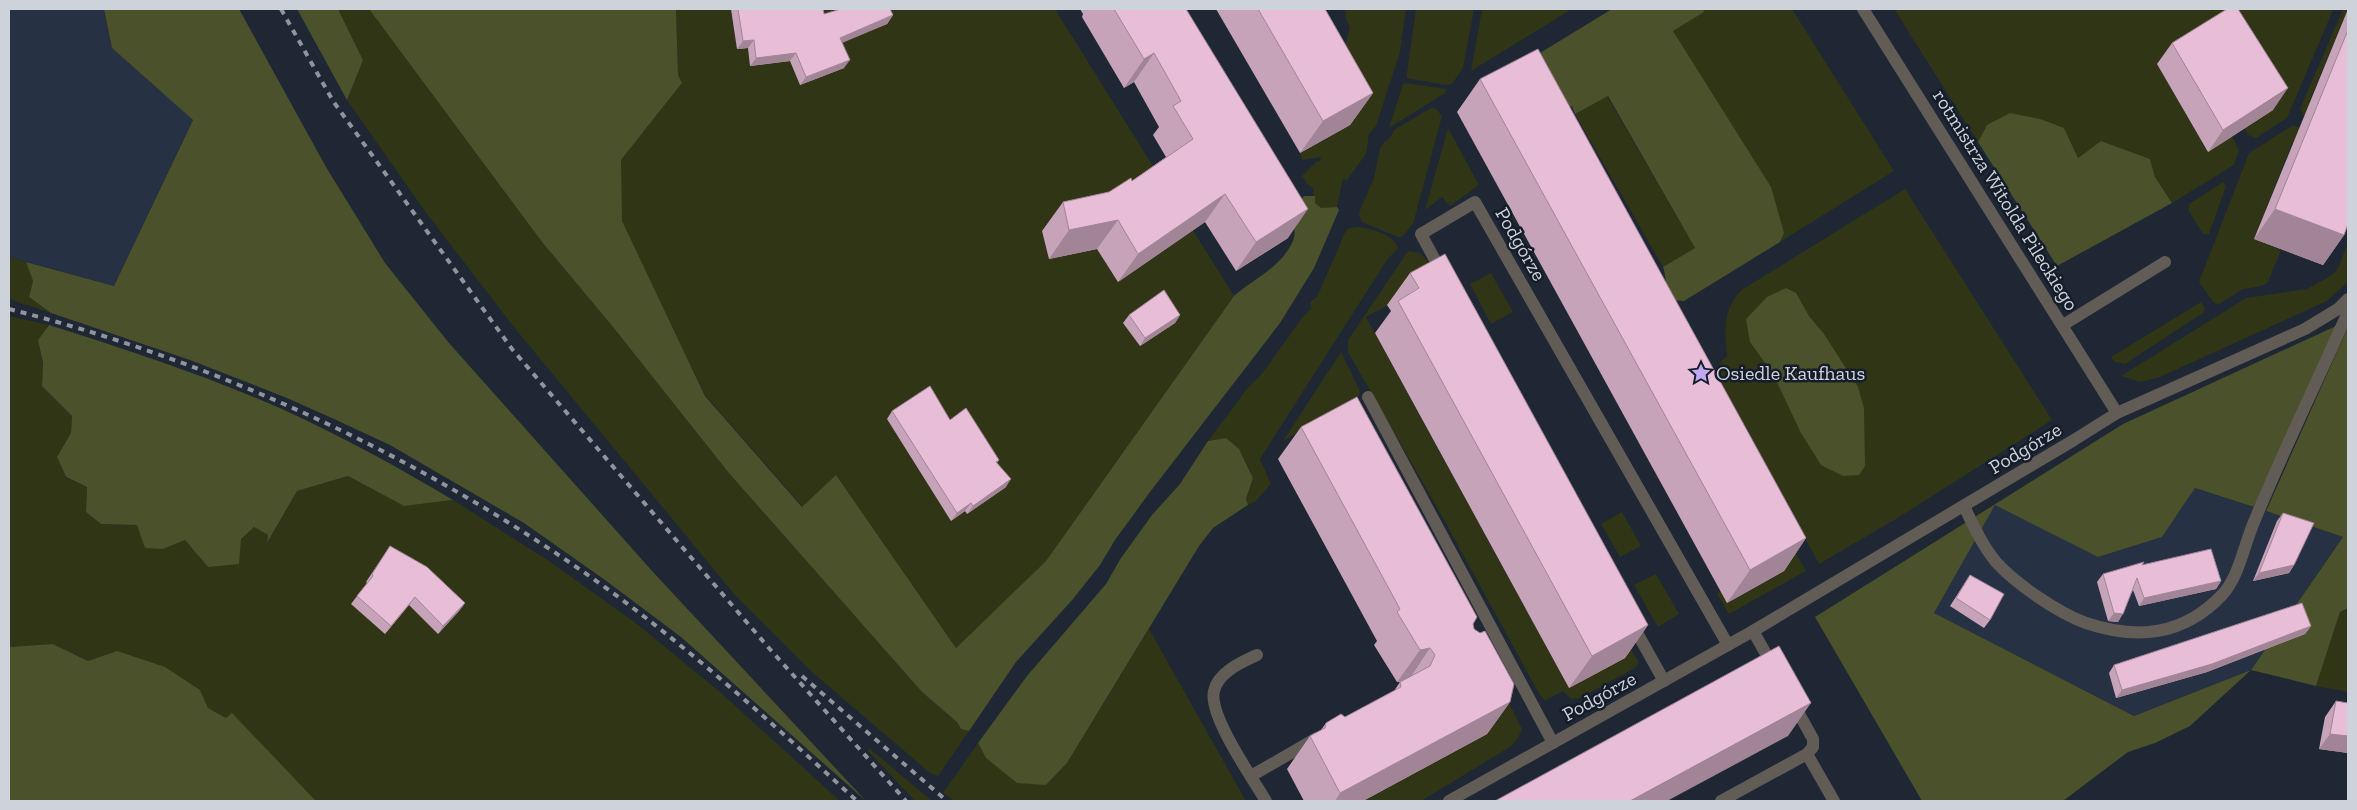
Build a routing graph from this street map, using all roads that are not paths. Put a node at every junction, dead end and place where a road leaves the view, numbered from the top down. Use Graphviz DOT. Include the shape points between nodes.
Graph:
graph roads {
  1 [pos="1863,9"];
  2 [pos="2165,262"];
  3 [pos="1449,285"];
  4 [pos="2348,299"];
  5 [pos="2348,312"];
  6 [pos="2063,326"];
  7 [pos="1368,397"];
  8 [pos="2117,413"];
  9 [pos="1964,506"];
  10 [pos="1626,613"];
  11 [pos="1753,631"];
  12 [pos="1496,636"];
  13 [pos="1481,644"];
  14 [pos="1728,645"];
  15 [pos="1257,655"];
  16 [pos="1664,681"];
  17 [pos="1329,732"];
  18 [pos="1553,743"];
  19 [pos="1807,754"];
  20 [pos="1251,776"];
  21 [pos="1266,801"];
  22 [pos="1449,801"];
  23 [pos="1721,801"];
  24 [pos="1834,801"];
  1 -- 6 [label="street, rotmistrza Witolda Pileckiego"];
  2 -- 6 [label="street"];
  3 -- 14 [label="street, Podgórze" via="1421,234 1475,202"];
  4 -- 8 [label="street, Podgórze" via="2305,329"];
  5 -- 9 [label="street" via="2232,578 2223,594 2202,613 2174,628 2142,634 2111,631 2075,619 2032,592 1997,562"];
  6 -- 8 [label="street, rotmistrza Witolda Pileckiego"];
  7 -- 12 [label="street, Podgórze"];
  8 -- 9 [label="street, Podgórze"];
  9 -- 11 [label="street, Podgórze"];
  10 -- 16 [label="street, Podgórze"];
  11 -- 14 [label="street, Podgórze"];
  11 -- 19 [label="street" via="1813,739 1813,747"];
  12 -- 13 [label="street"];
  12 -- 18 [label="street, Podgórze"];
  14 -- 16 [label="street, Podgórze"];
  15 -- 20 [label="street" via="1230,669 1214,690 1213,702"];
  16 -- 18 [label="street, Podgórze"];
  17 -- 20 [label="street"];
  18 -- 22 [label="street, Podgórze"];
  19 -- 23 [label="street"];
  19 -- 24 [label="street"];
  20 -- 21 [label="street"];
}
